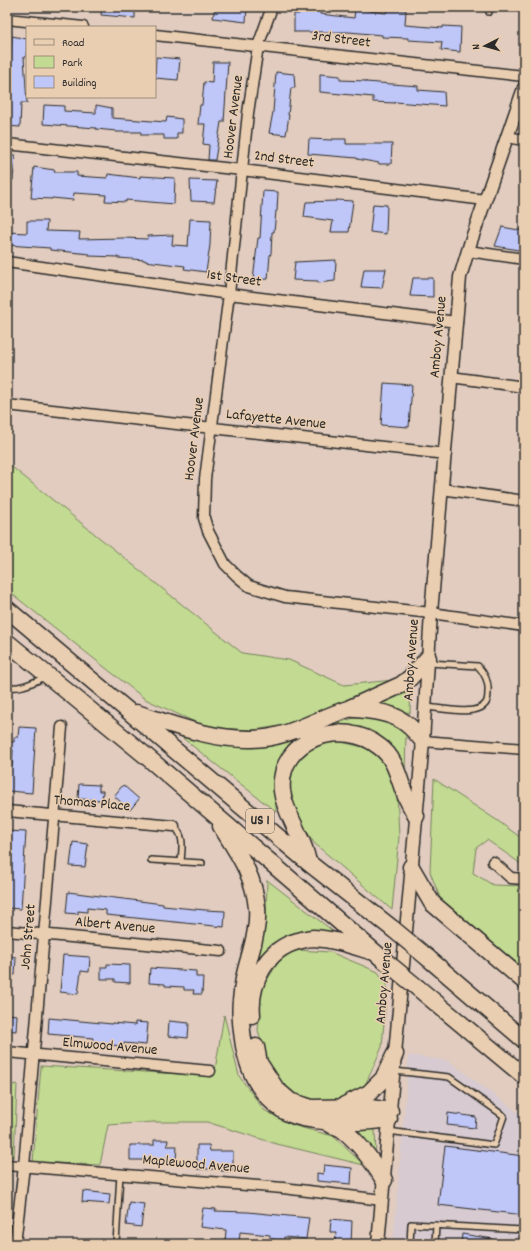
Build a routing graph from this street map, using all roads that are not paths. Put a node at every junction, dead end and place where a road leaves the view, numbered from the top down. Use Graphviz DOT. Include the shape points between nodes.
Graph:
graph roads {
  1 [pos="272,7"];
  2 [pos="7,19"];
  3 [pos="74,26"];
  4 [pos="156,35"];
  5 [pos="258,46"];
  6 [pos="524,76"];
  7 [pos="524,88"];
  8 [pos="507,137"];
  9 [pos="524,140"];
  10 [pos="7,144"];
  11 [pos="242,170"];
  12 [pos="485,200"];
  13 [pos="468,250"];
  14 [pos="524,259"];
  15 [pos="7,262"];
  16 [pos="229,294"];
  17 [pos="457,322"];
  18 [pos="451,377"];
  19 [pos="524,387"];
  20 [pos="7,405"];
  21 [pos="211,428"];
  22 [pos="446,454"];
  23 [pos="442,490"];
  24 [pos="524,501"];
  25 [pos="7,609"];
  26 [pos="431,613"];
  27 [pos="524,626"];
  28 [pos="7,642"];
  29 [pos="428,661"];
  30 [pos="48,676"];
  31 [pos="8,687"];
  32 [pos="425,707"];
  33 [pos="350,709"];
  34 [pos="129,710"];
  35 [pos="62,727"];
  36 [pos="423,741"];
  37 [pos="524,749"];
  38 [pos="7,811"];
  39 [pos="211,811"];
  40 [pos="54,816"];
  41 [pos="416,816"];
  42 [pos="174,826"];
  43 [pos="152,860"];
  44 [pos="181,862"];
  45 [pos="493,862"];
  46 [pos="202,863"];
  47 [pos="309,863"];
  48 [pos="411,867"];
  49 [pos="524,879"];
  50 [pos="7,931"];
  51 [pos="44,934"];
  52 [pos="221,952"];
  53 [pos="379,956"];
  54 [pos="524,981"];
  55 [pos="524,1040"];
  56 [pos="7,1052"];
  57 [pos="395,1054"];
  58 [pos="34,1055"];
  59 [pos="210,1071"];
  60 [pos="390,1071"];
  61 [pos="524,1076"];
  62 [pos="338,1108"];
  63 [pos="318,1120"];
  64 [pos="389,1121"];
  65 [pos="7,1165"];
  66 [pos="24,1166"];
  67 [pos="120,1174"];
  68 [pos="384,1180"];
  69 [pos="382,1200"];
  70 [pos="436,1225"];
  71 [pos="524,1230"];
  72 [pos="15,1244"];
  73 [pos="116,1244"];
  74 [pos="378,1244"];
  75 [pos="410,1244"];
  76 [pos="435,1244"];
  1 -- 5 [label="street, Hoover Avenue"];
  2 -- 3 [label="street"];
  4 -- 5 [label="street, 3rd Street"];
  5 -- 6 [label="street, 3rd Street"];
  5 -- 11 [label="street, Hoover Avenue"];
  7 -- 8 [label="street, Amboy Avenue"];
  8 -- 9 [label="street"];
  8 -- 12 [label="street, Amboy Avenue"];
  10 -- 11 [label="street, 2nd Street"];
  11 -- 12 [label="street, 2nd Street"];
  11 -- 16 [label="street, Hoover Avenue"];
  12 -- 13 [label="street, Amboy Avenue"];
  13 -- 14 [label="street"];
  13 -- 17 [label="street, Amboy Avenue" via="460,277"];
  15 -- 16 [label="street, 1st Street"];
  16 -- 17 [label="street, 1st Street"];
  16 -- 21 [label="street, Hoover Avenue"];
  17 -- 18 [label="street, Amboy Avenue"];
  18 -- 19 [label="street"];
  18 -- 22 [label="street, Amboy Avenue"];
  20 -- 21 [label="street, Lafayette Avenue"];
  21 -- 22 [label="street, Lafayette Avenue"];
  21 -- 26 [label="street, Hoover Avenue" via="205,479 204,518 225,564 249,586 284,597"];
  22 -- 23 [label="street, Amboy Avenue"];
  23 -- 24 [label="street"];
  23 -- 26 [label="street, Amboy Avenue"];
  25 -- 34 [label="highway, US 1"];
  26 -- 27 [label="street, Hoover Avenue"];
  26 -- 29 [label="street, Amboy Avenue"];
  28 -- 30 [label="highway, US 1"];
  29 -- 32 [label="street, Amboy Avenue"];
  29 -- 32 [label="lane" via="478,666 486,678 488,699 479,709 471,711"];
  29 -- 33 [label="highway" via="402,685"];
  30 -- 31 [label="lane" via="20,686"];
  30 -- 39 [label="highway, US 1"];
  32 -- 36 [label="street, Amboy Avenue"];
  33 -- 34 [label="highway" via="304,727 254,739 219,737 197,732"];
  33 -- 36 [label="highway" via="378,711 399,718 413,728"];
  34 -- 47 [label="highway, US 1"];
  35 -- 40 [label="street, John Street"];
  36 -- 37 [label="street"];
  36 -- 41 [label="street, Amboy Avenue"];
  38 -- 40 [label="street, Thomas Place"];
  39 -- 53 [label="highway, US 1"];
  39 -- 63 [label="highway" via="243,860 252,883 257,909 255,933 240,1003 246,1058 255,1081 267,1097 285,1111"];
  40 -- 42 [label="street, Thomas Place"];
  40 -- 51 [label="street, John Street"];
  41 -- 47 [label="highway" via="404,792 396,767 381,748 370,740 346,733 314,738 294,752 285,768 282,785 287,811"];
  41 -- 48 [label="street, Amboy Avenue"];
  42 -- 44 [label="lane" via="180,832 182,841"];
  43 -- 44 [label="lane"];
  44 -- 46 [label="lane"];
  45 -- 49 [label="street" via="511,878"];
  47 -- 55 [label="highway, US 1, bridge" via="393,929"];
  48 -- 54 [label="highway" via="432,903"];
  48 -- 57 [label="street, Amboy Avenue"];
  50 -- 51 [label="street, Albert Avenue"];
  51 -- 52 [label="street, Albert Avenue"];
  51 -- 58 [label="street, John Street"];
  53 -- 61 [label="highway, US 1, bridge"];
  53 -- 62 [label="highway" via="336,941 312,938 288,944 271,956 257,977 251,1005 259,1063 276,1089 290,1101 312,1108"];
  56 -- 58 [label="street, Elmwood Avenue"];
  57 -- 60 [label="highway"];
  58 -- 59 [label="street, Elmwood Avenue"];
  58 -- 66 [label="street, John Street"];
  60 -- 62 [label="highway" via="368,1093"];
  60 -- 64 [label="street"];
  60 -- 64 [label="lane" via="449,1077 504,1116 494,1145"];
  62 -- 64 [label="highway" via="364,1107"];
  63 -- 64 [label="highway"];
  63 -- 68 [label="highway" via="342,1129 374,1163"];
  64 -- 68 [label="street"];
  65 -- 66 [label="street, Maplewood Avenue"];
  66 -- 67 [label="street, Maplewood Avenue"];
  66 -- 72 [label="street, John Street"];
  67 -- 69 [label="street, Maplewood Avenue" via="283,1188"];
  67 -- 73 [label="lane"];
  68 -- 69 [label="street"];
  69 -- 74 [label="street"];
  70 -- 71 [label="lane"];
  70 -- 75 [label="lane" via="412,1224"];
  70 -- 76 [label="lane"];
}
